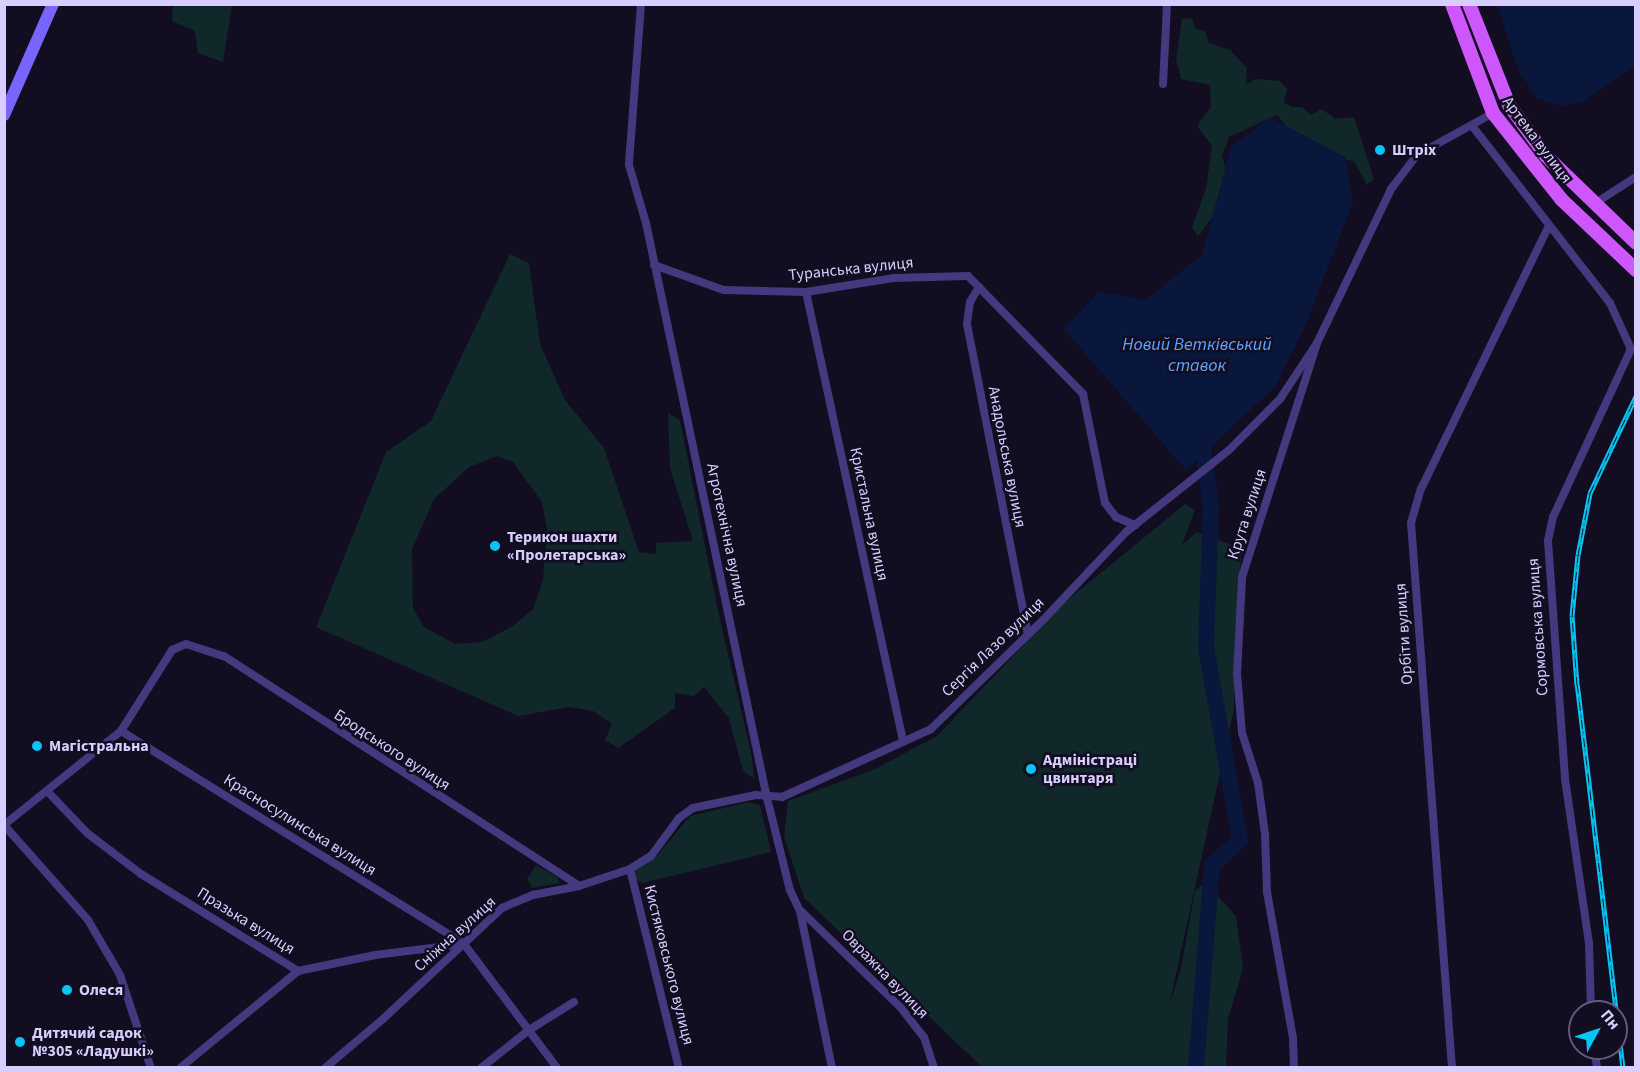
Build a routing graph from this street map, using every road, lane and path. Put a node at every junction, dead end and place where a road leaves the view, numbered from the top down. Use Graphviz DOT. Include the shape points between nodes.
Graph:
graph roads {
  1 [pos="53,4"];
  2 [pos="641,4"];
  3 [pos="1167,4"];
  4 [pos="1452,4"];
  5 [pos="1469,4"];
  6 [pos="1163,84"];
  7 [pos="1493,113"];
  8 [pos="4,115"];
  9 [pos="1473,127"];
  10 [pos="1635,177"];
  11 [pos="1594,204"];
  12 [pos="1548,228"];
  13 [pos="1635,243"];
  14 [pos="654,265"];
  15 [pos="1635,270"];
  16 [pos="978,287"];
  17 [pos="806,292"];
  18 [pos="1317,344"];
  19 [pos="1135,525"];
  20 [pos="1028,634"];
  21 [pos="121,731"];
  22 [pos="903,742"];
  23 [pos="48,792"];
  24 [pos="767,798"];
  25 [pos="4,825"];
  26 [pos="630,869"];
  27 [pos="579,886"];
  28 [pos="800,911"];
  29 [pos="464,944"];
  30 [pos="298,971"];
  31 [pos="1591,1000"];
  32 [pos="574,1002"];
  33 [pos="529,1030"];
  34 [pos="151,1068"];
  35 [pos="180,1068"];
  36 [pos="325,1068"];
  37 [pos="481,1068"];
  38 [pos="557,1068"];
  39 [pos="679,1068"];
  40 [pos="832,1068"];
  41 [pos="934,1068"];
  42 [pos="1294,1068"];
  43 [pos="1452,1068"];
  1 -- 8 [label="main road"];
  2 -- 14 [label="street, Агротехнічна вулиця" via="628,152"];
  3 -- 6 [label="street"];
  4 -- 7 [label="main road, Артема вулиця"];
  5 -- 11 [label="main road, Артема вулиця" via="1509,105 1546,156"];
  7 -- 9 [label="street, Крута вулиця"];
  7 -- 15 [label="main road, Артема вулиця" via="1562,200"];
  9 -- 12 [label="street, Сормовська вулиця"];
  9 -- 18 [label="street, Крута вулиця" via="1417,155 1390,189"];
  10 -- 11 [label="street"];
  11 -- 13 [label="main road, Артема вулиця"];
  12 -- 31 [label="street, Сормовська вулиця" via="1610,303 1631,349 1553,517 1548,541 1565,779 1589,943"];
  12 -- 43 [label="street, Орбіти вулиця" via="1421,489 1411,523"];
  14 -- 17 [label="street, Туранська вулиця" via="724,290"];
  14 -- 24 [label="street, Агротехнічна вулиця"];
  16 -- 17 [label="street, Туранська вулиця" via="959,273 893,278"];
  16 -- 19 [label="street, Туранська вулиця" via="1083,394 1105,503 1116,517"];
  16 -- 20 [label="street, Анадольська вулиця" via="970,302 967,324"];
  17 -- 22 [label="street, Кристальна вулиця"];
  18 -- 19 [label="street, Сергія Лазо вулиця" via="1280,399 1228,451"];
  18 -- 42 [label="street, Крута вулиця" via="1242,577 1237,674 1242,733 1260,793 1267,892 1293,1038"];
  19 -- 20 [label="street, Сергія Лазо вулиця"];
  20 -- 22 [label="street, Сергія Лазо вулиця" via="931,729"];
  21 -- 23 [label="street"];
  21 -- 27 [label="street, Бродського вулиця" via="172,650 186,645 224,656"];
  21 -- 29 [label="street, Красносулинська вулиця"];
  22 -- 24 [label="street, Сергія Лазо вулиця" via="782,797"];
  23 -- 25 [label="street"];
  23 -- 30 [label="street, Празька вулиця" via="87,833 141,874"];
  24 -- 26 [label="street, Сергія Лазо вулиця" via="756,795 693,808 679,818 651,856"];
  24 -- 28 [label="street, Агротехнічна вулиця" via="789,890"];
  25 -- 34 [label="street" via="88,920 120,975"];
  26 -- 27 [label="street, Сніжна вулиця"];
  26 -- 39 [label="street, Кистяковського вулиця"];
  27 -- 29 [label="street, Сніжна вулиця" via="533,895 502,908"];
  28 -- 40 [label="street, Агротехнічна вулиця"];
  28 -- 41 [label="street, Овражна вулиця" via="902,1008 924,1036"];
  29 -- 30 [label="street, Празька вулиця" via="375,955"];
  29 -- 33 [label="street"];
  29 -- 36 [label="street, Сніжна вулиця"];
  30 -- 35 [label="street"];
  32 -- 33 [label="street"];
  33 -- 37 [label="street"];
  33 -- 38 [label="street"];
}
